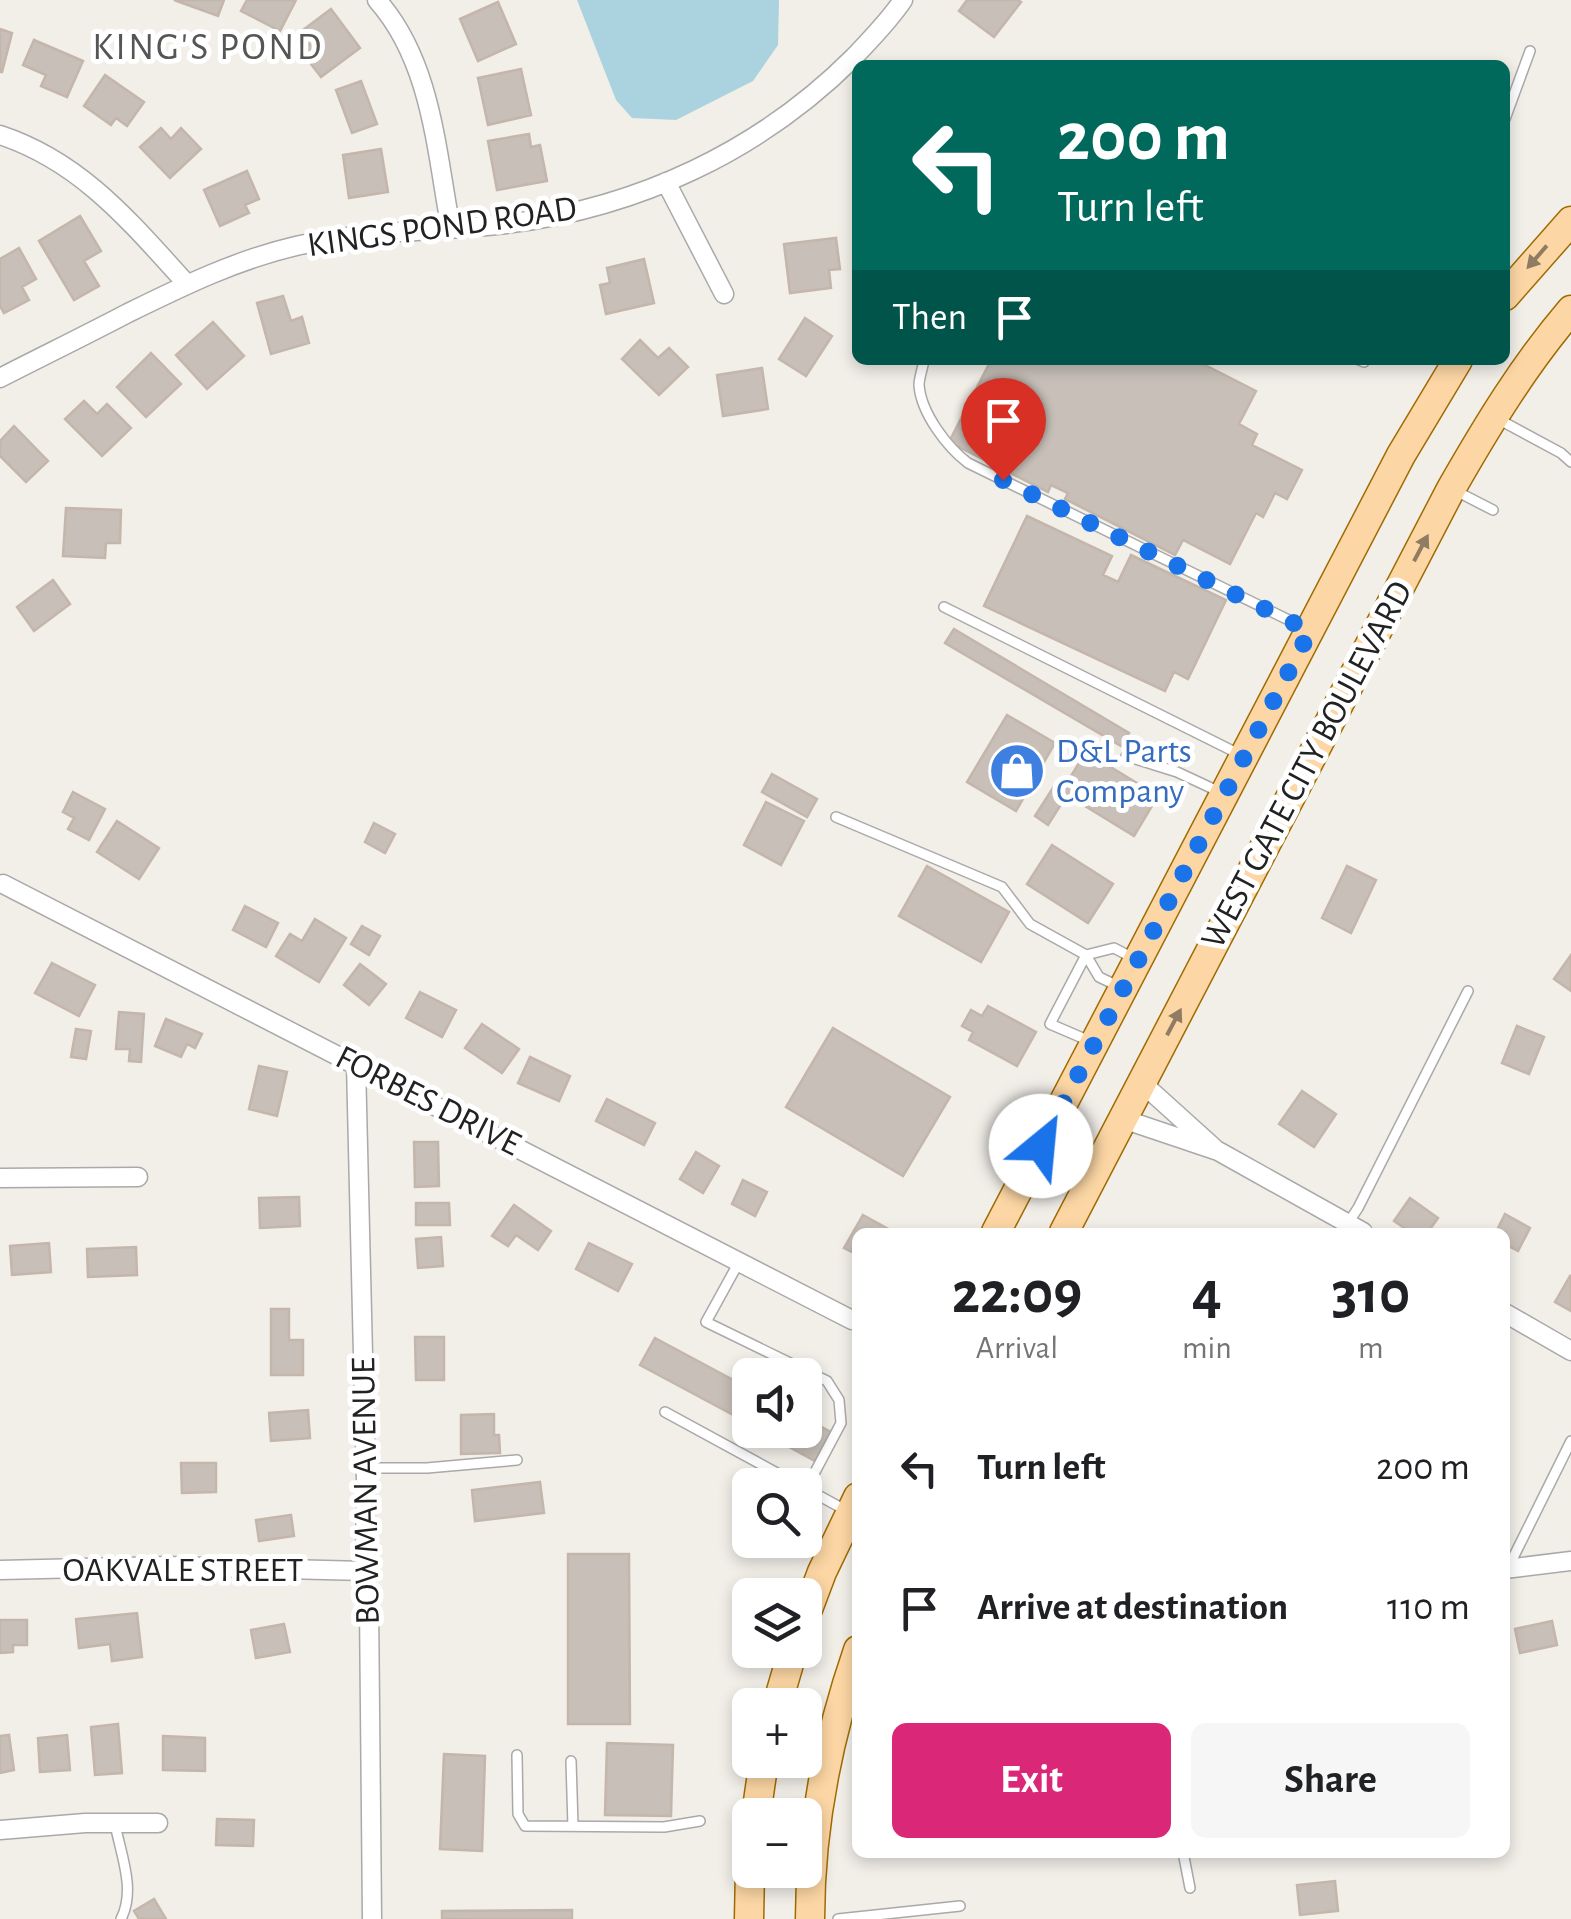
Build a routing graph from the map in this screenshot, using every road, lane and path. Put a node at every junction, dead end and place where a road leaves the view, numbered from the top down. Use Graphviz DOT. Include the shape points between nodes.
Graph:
graph roads {
  1 [pos="377,0"];
  2 [pos="903,0"];
  3 [pos="1530,51"];
  4 [pos="1510,105"];
  5 [pos="0,135"];
  6 [pos="666,182"];
  7 [pos="1571,221"];
  8 [pos="451,229"];
  9 [pos="186,284"];
  10 [pos="1510,289"];
  11 [pos="724,294"];
  12 [pos="1571,310"];
  13 [pos="923,365"];
  14 [pos="1455,365"];
  15 [pos="0,378"];
  16 [pos="1494,417"];
  17 [pos="1571,462"];
  18 [pos="1451,489"];
  19 [pos="1493,510"];
  20 [pos="944,607"];
  21 [pos="1310,631"];
  22 [pos="1126,756"];
  23 [pos="1244,756"];
  24 [pos="1224,794"];
  25 [pos="836,817"];
  26 [pos="3,884"];
  27 [pos="1086,955"];
  28 [pos="1138,960"];
  29 [pos="1122,989"];
  30 [pos="1468,991"];
  31 [pos="1094,1043"];
  32 [pos="356,1064"];
  33 [pos="1142,1083"];
  34 [pos="1123,1118"];
  35 [pos="1218,1152"];
  36 [pos="138,1177"];
  37 [pos="0,1178"];
  38 [pos="1023,1180"];
  39 [pos="998,1228"];
  40 [pos="1009,1228"];
  41 [pos="1066,1228"];
  42 [pos="1347,1228"];
  43 [pos="1351,1228"];
  44 [pos="739,1262"];
  45 [pos="1510,1316"];
  46 [pos="852,1320"];
  47 [pos="1571,1351"];
  48 [pos="665,1412"];
  49 [pos="1571,1441"];
  50 [pos="517,1460"];
  51 [pos="366,1468"];
  52 [pos="769,1468"];
  53 [pos="815,1468"];
  54 [pos="822,1493"];
  55 [pos="852,1504"];
  56 [pos="852,1510"];
  57 [pos="1510,1561"];
  58 [pos="1571,1561"];
  59 [pos="1510,1569"];
  60 [pos="0,1570"];
  61 [pos="365,1571"];
  62 [pos="822,1578"];
  63 [pos="852,1667"];
  64 [pos="516,1756"];
  65 [pos="572,1760"];
  66 [pos="700,1821"];
  67 [pos="114,1824"];
  68 [pos="158,1824"];
  69 [pos="573,1826"];
  70 [pos="0,1830"];
  71 [pos="1185,1858"];
  72 [pos="750,1888"];
  73 [pos="1190,1888"];
  74 [pos="960,1906"];
  75 [pos="853,1918"];
  76 [pos="121,1919"];
  77 [pos="372,1919"];
  78 [pos="749,1919"];
  79 [pos="810,1919"];
  80 [pos="838,1919"];
  1 -- 8 [label="street" via="408,45 425,90"];
  2 -- 6 [label="street, KINGS POND ROAD" via="829,81 778,122"];
  3 -- 4 [label="lane"];
  5 -- 9 [label="street" via="38,150 95,187"];
  6 -- 8 [label="street, KINGS POND ROAD" via="572,213"];
  6 -- 11 [label="street"];
  7 -- 10 [label="main road, one-way"];
  8 -- 9 [label="street, KINGS POND ROAD" via="298,246"];
  9 -- 15 [label="street, KINGS POND ROAD"];
  12 -- 16 [label="main road, WEST GATE CITY BOULEVARD"];
  13 -- 21 [label="lane" via="919,385 928,412 950,450 968,463"];
  14 -- 21 [label="main road, WEST GATE CITY BOULEVARD"];
  16 -- 17 [label="lane"];
  16 -- 18 [label="main road, WEST GATE CITY BOULEVARD"];
  18 -- 19 [label="lane"];
  33 -- 18 [label="main road, WEST GATE CITY BOULEVARD, one-way"];
  20 -- 23 [label="lane"];
  21 -- 23 [label="main road, WEST GATE CITY BOULEVARD"];
  22 -- 24 [label="lane"];
  23 -- 24 [label="main road, WEST GATE CITY BOULEVARD"];
  24 -- 28 [label="main road, WEST GATE CITY BOULEVARD"];
  25 -- 27 [label="lane" via="1002,887 1030,924"];
  26 -- 32 [label="street, FORBES DRIVE"];
  27 -- 28 [label="lane" via="1114,948"];
  27 -- 29 [label="lane" via="1099,977"];
  27 -- 31 [label="lane" via="1050,1024"];
  28 -- 29 [label="main road, WEST GATE CITY BOULEVARD"];
  29 -- 31 [label="main road, WEST GATE CITY BOULEVARD"];
  30 -- 43 [label="lane"];
  31 -- 38 [label="main road, WEST GATE CITY BOULEVARD"];
  32 -- 44 [label="street, FORBES DRIVE"];
  32 -- 51 [label="street, BOWMAN AVENUE"];
  33 -- 34 [label="main road, WEST GATE CITY BOULEVARD"];
  33 -- 35 [label="street"];
  34 -- 35 [label="street"];
  34 -- 41 [label="main road, WEST GATE CITY BOULEVARD"];
  35 -- 42 [label="street"];
  36 -- 37 [label="street"];
  38 -- 39 [label="main road, WEST GATE CITY BOULEVARD"];
  38 -- 40 [label="main road"];
  44 -- 46 [label="street, FORBES DRIVE"];
  44 -- 53 [label="lane" via="706,1322 827,1381 839,1400 841,1423"];
  45 -- 47 [label="street"];
  48 -- 52 [label="lane"];
  49 -- 57 [label="lane"];
  50 -- 51 [label="lane"];
  51 -- 61 [label="street, BOWMAN AVENUE"];
  54 -- 55 [label="lane"];
  56 -- 62 [label="main road"];
  58 -- 59 [label="street"];
  60 -- 61 [label="street, OAKVALE STREET"];
  61 -- 77 [label="street, BOWMAN AVENUE"];
  63 -- 79 [label="main road" via="820,1790"];
  64 -- 69 [label="lane" via="518,1814 526,1826"];
  65 -- 69 [label="lane"];
  66 -- 69 [label="lane"];
  67 -- 68 [label="street"];
  67 -- 70 [label="street"];
  67 -- 76 [label="lane" via="128,1892"];
  71 -- 73 [label="lane"];
  72 -- 78 [label="main road"];
  74 -- 75 [label="lane"];
  75 -- 80 [label="lane"];
}
